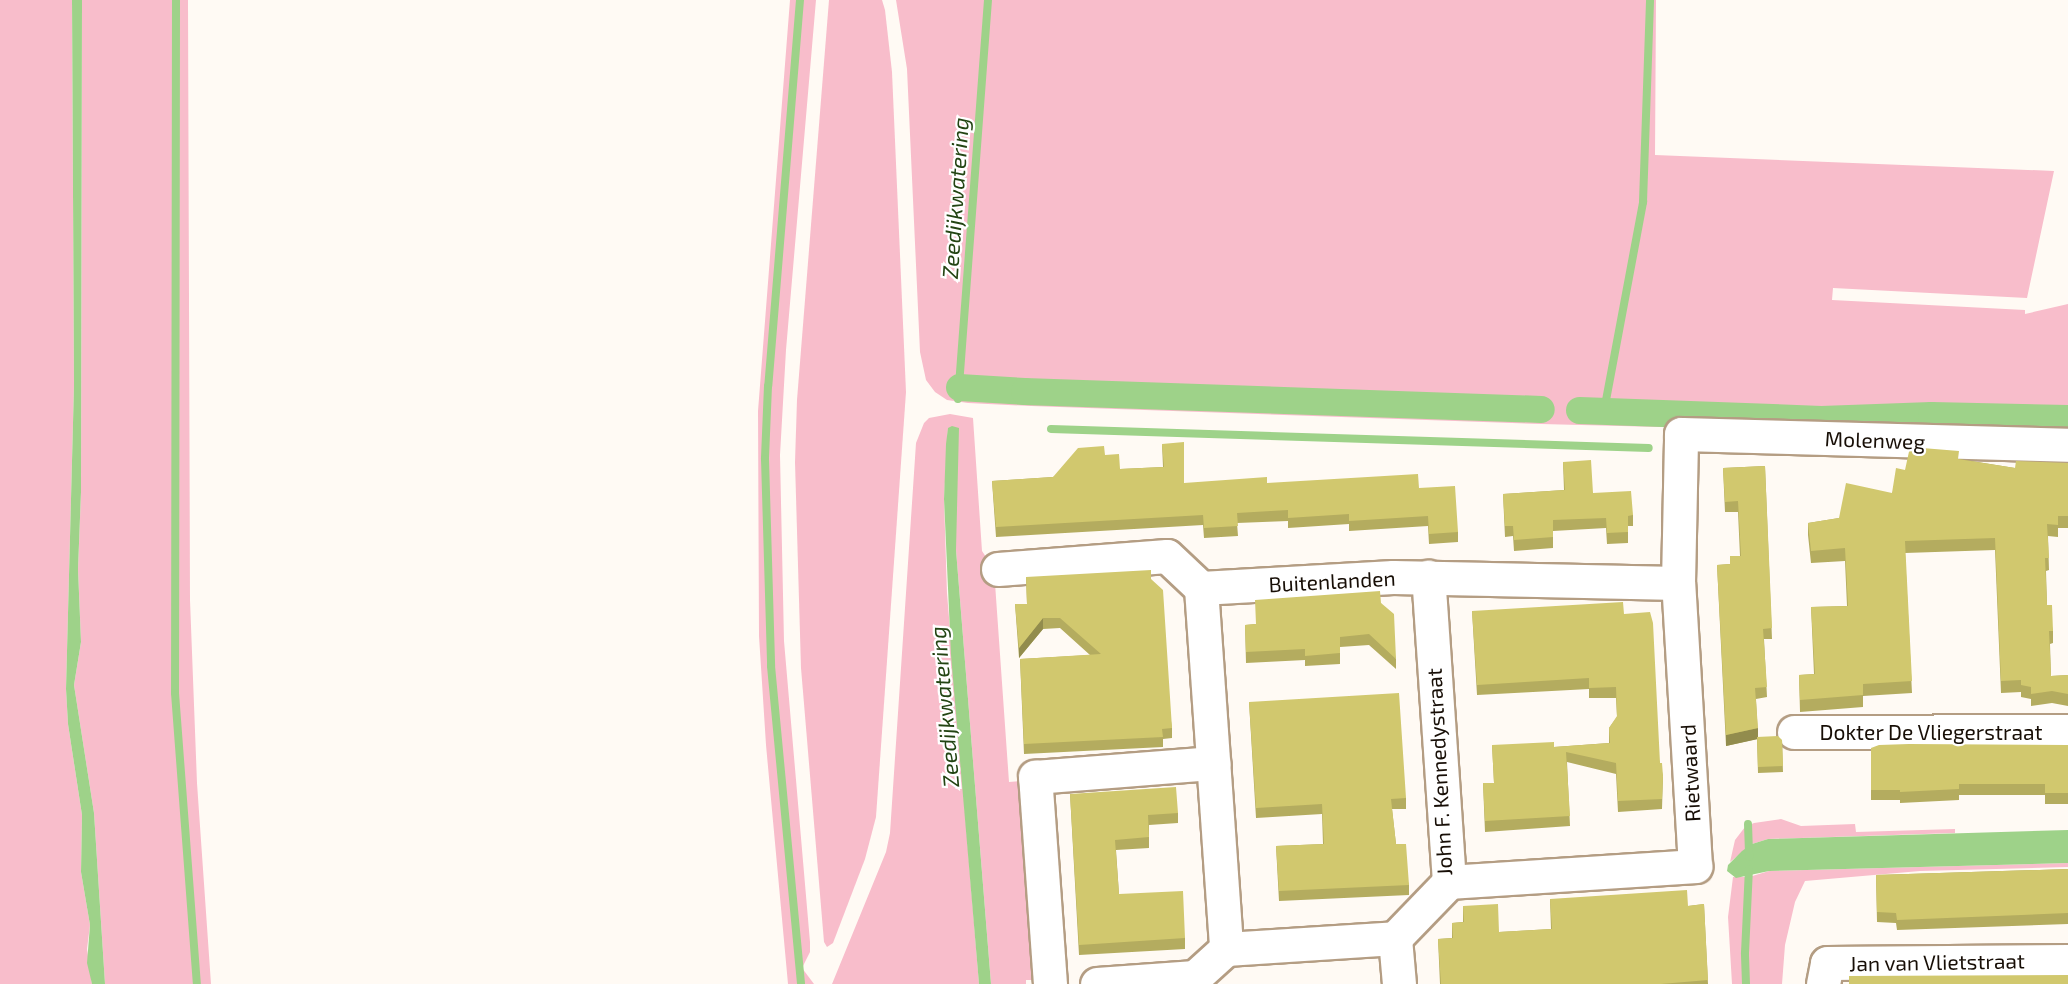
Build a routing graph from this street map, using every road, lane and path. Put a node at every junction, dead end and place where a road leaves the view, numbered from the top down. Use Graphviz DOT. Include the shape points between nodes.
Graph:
graph roads {
  1 [pos="1681,434"];
  2 [pos="2068,445"];
  3 [pos="998,569"];
  4 [pos="1428,577"];
  5 [pos="1678,583"];
  6 [pos="1201,588"];
  7 [pos="2068,731"];
  8 [pos="1794,732"];
  9 [pos="1213,764"];
  10 [pos="1449,882"];
  11 [pos="1395,938"];
  12 [pos="1226,949"];
  13 [pos="2068,961"];
  14 [pos="1050,984"];
  15 [pos="1098,984"];
  16 [pos="1398,984"];
  17 [pos="1823,984"];
  1 -- 2 [label="street, Molenweg"];
  1 -- 5 [label="street, Rietwaard"];
  3 -- 6 [label="street" via="1167,556"];
  4 -- 5 [label="street, Buitenlanden"];
  4 -- 6 [label="street, Buitenlanden"];
  4 -- 10 [label="street, John F. Kennedystraat"];
  5 -- 10 [label="street, Rietwaard" via="1695,866"];
  6 -- 9 [label="street"];
  7 -- 8 [label="street, Dokter De Vliegerstraat"];
  9 -- 12 [label="street"];
  9 -- 14 [label="street" via="1035,777"];
  10 -- 11 [label="street, John F. Kennedystraat"];
  11 -- 12 [label="street"];
  11 -- 16 [label="street"];
  12 -- 15 [label="street" via="1196,977"];
  13 -- 17 [label="street, Jan van Vlietstraat" via="1827,963"];
}
